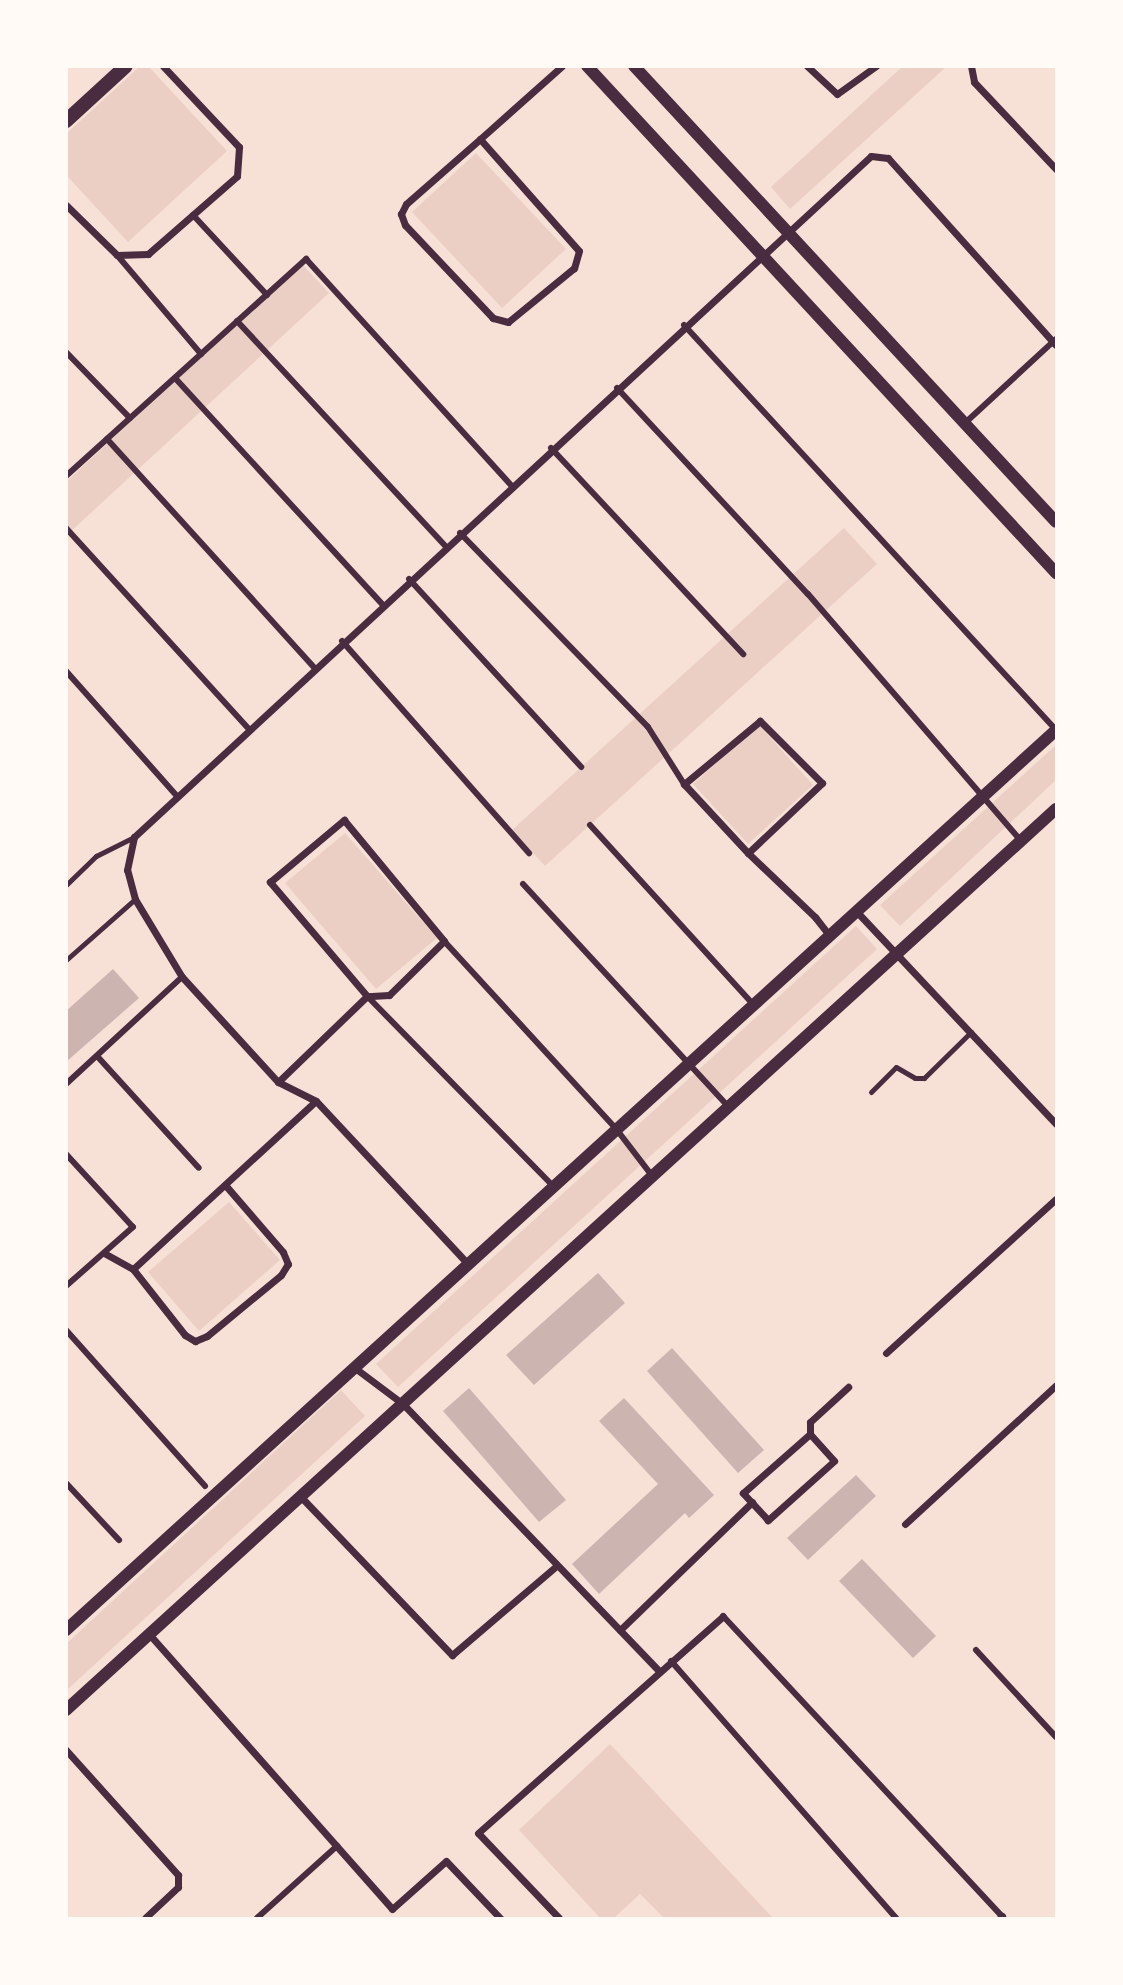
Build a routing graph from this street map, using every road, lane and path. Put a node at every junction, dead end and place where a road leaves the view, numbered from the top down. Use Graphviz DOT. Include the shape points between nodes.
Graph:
graph roads {
  1 [pos="126,66"];
  2 [pos="163,66"];
  3 [pos="562,66"];
  4 [pos="587,66"];
  5 [pos="634,66"];
  6 [pos="807,66"];
  7 [pos="876,66"];
  8 [pos="971,69"];
  9 [pos="68,117"];
  10 [pos="480,139"];
  11 [pos="1056,169"];
  12 [pos="66,205"];
  13 [pos="192,215"];
  14 [pos="788,233"];
  15 [pos="117,255"];
  16 [pos="762,258"];
  17 [pos="267,295"];
  18 [pos="237,321"];
  19 [pos="684,325"];
  20 [pos="1056,342"];
  21 [pos="66,352"];
  22 [pos="201,354"];
  23 [pos="174,378"];
  24 [pos="616,387"];
  25 [pos="130,418"];
  26 [pos="965,423"];
  27 [pos="107,439"];
  28 [pos="551,448"];
  29 [pos="66,476"];
  30 [pos="511,485"];
  31 [pos="1056,522"];
  32 [pos="66,528"];
  33 [pos="460,532"];
  34 [pos="445,545"];
  35 [pos="1056,573"];
  36 [pos="409,579"];
  37 [pos="382,604"];
  38 [pos="342,641"];
  39 [pos="743,654"];
  40 [pos="314,667"];
  41 [pos="66,671"];
  42 [pos="248,728"];
  43 [pos="1056,730"];
  44 [pos="581,767"];
  45 [pos="684,784"];
  46 [pos="176,795"];
  47 [pos="982,798"];
  48 [pos="1056,809"];
  49 [pos="590,825"];
  50 [pos="134,837"];
  51 [pos="1021,841"];
  52 [pos="529,853"];
  53 [pos="748,853"];
  54 [pos="523,884"];
  55 [pos="66,885"];
  56 [pos="135,899"];
  57 [pos="857,912"];
  58 [pos="830,936"];
  59 [pos="444,941"];
  60 [pos="898,954"];
  61 [pos="66,960"];
  62 [pos="181,977"];
  63 [pos="367,996"];
  64 [pos="754,1005"];
  65 [pos="971,1032"];
  66 [pos="97,1056"];
  67 [pos="690,1064"];
  68 [pos="278,1082"];
  69 [pos="66,1084"];
  70 [pos="871,1092"];
  71 [pos="316,1101"];
  72 [pos="729,1107"];
  73 [pos="1056,1124"];
  74 [pos="617,1130"];
  75 [pos="66,1154"];
  76 [pos="199,1168"];
  77 [pos="653,1177"];
  78 [pos="226,1186"];
  79 [pos="554,1187"];
  80 [pos="1056,1199"];
  81 [pos="104,1253"];
  82 [pos="469,1265"];
  83 [pos="133,1269"];
  84 [pos="67,1283"];
  85 [pos="66,1330"];
  86 [pos="886,1353"];
  87 [pos="355,1367"];
  88 [pos="1056,1385"];
  89 [pos="848,1387"];
  90 [pos="403,1404"];
  91 [pos="810,1434"];
  92 [pos="66,1483"];
  93 [pos="205,1486"];
  94 [pos="301,1497"];
  95 [pos="751,1502"];
  96 [pos="905,1524"];
  97 [pos="119,1540"];
  98 [pos="555,1567"];
  99 [pos="723,1616"];
  100 [pos="66,1630"];
  101 [pos="620,1630"];
  102 [pos="149,1634"];
  103 [pos="975,1650"];
  104 [pos="671,1661"];
  105 [pos="660,1672"];
  106 [pos="66,1710"];
  107 [pos="1056,1737"];
  108 [pos="66,1750"];
  109 [pos="337,1846"];
  110 [pos="1001,1917"];
  111 [pos="145,1919"];
  112 [pos="257,1919"];
  113 [pos="500,1919"];
  114 [pos="559,1919"];
  115 [pos="896,1919"];
  1 -- 9 [label="main road"];
  2 -- 13 [label="street" via="239,146 237,176"];
  3 -- 10 [label="street"];
  4 -- 16 [label="street"];
  5 -- 14 [label="street"];
  6 -- 7 [label="street" via="838,94"];
  8 -- 11 [label="street" via="974,82"];
  10 -- 10 [label="street" via="579,251 575,268 508,322 493,318 402,220 406,204"];
  12 -- 15 [label="street"];
  13 -- 15 [label="street" via="148,254"];
  13 -- 17 [label="street"];
  14 -- 16 [label="street"];
  14 -- 20 [label="street" via="865,159 878,154 888,158"];
  14 -- 26 [label="street"];
  15 -- 22 [label="street"];
  16 -- 19 [label="street"];
  16 -- 35 [label="street"];
  17 -- 18 [label="street"];
  17 -- 30 [label="street" via="306,259"];
  18 -- 22 [label="street"];
  18 -- 34 [label="street"];
  19 -- 24 [label="street"];
  19 -- 43 [label="street"];
  20 -- 26 [label="street"];
  21 -- 25 [label="street"];
  22 -- 23 [label="street"];
  23 -- 25 [label="street"];
  23 -- 37 [label="street"];
  24 -- 28 [label="street"];
  24 -- 47 [label="street" via="808,594"];
  25 -- 27 [label="street"];
  26 -- 31 [label="street"];
  27 -- 29 [label="street"];
  27 -- 40 [label="street"];
  28 -- 30 [label="street"];
  28 -- 39 [label="street"];
  30 -- 33 [label="street"];
  32 -- 42 [label="street"];
  33 -- 34 [label="street"];
  33 -- 45 [label="street" via="648,727"];
  34 -- 36 [label="street"];
  36 -- 37 [label="street"];
  36 -- 44 [label="street"];
  37 -- 38 [label="street"];
  38 -- 40 [label="street"];
  38 -- 52 [label="street"];
  40 -- 42 [label="street"];
  41 -- 46 [label="street"];
  42 -- 46 [label="street"];
  43 -- 47 [label="street"];
  45 -- 53 [label="street"];
  45 -- 53 [label="street" via="760,721 822,783"];
  46 -- 50 [label="street"];
  47 -- 51 [label="street"];
  47 -- 57 [label="street"];
  48 -- 51 [label="street"];
  49 -- 64 [label="street"];
  50 -- 55 [label="lane" via="96,856"];
  50 -- 56 [label="street" via="127,870"];
  51 -- 60 [label="street"];
  53 -- 58 [label="street"];
  54 -- 67 [label="street"];
  56 -- 61 [label="lane"];
  56 -- 62 [label="street"];
  57 -- 58 [label="street"];
  57 -- 60 [label="street"];
  58 -- 64 [label="street"];
  59 -- 63 [label="street" via="389,995"];
  59 -- 63 [label="street" via="344,820 270,882"];
  59 -- 74 [label="street"];
  60 -- 65 [label="street"];
  60 -- 72 [label="street"];
  62 -- 66 [label="street"];
  62 -- 68 [label="street"];
  63 -- 68 [label="street"];
  63 -- 79 [label="street"];
  64 -- 67 [label="street"];
  65 -- 70 [label="lane" via="924,1078 896,1067"];
  65 -- 73 [label="street"];
  66 -- 69 [label="street"];
  66 -- 76 [label="street"];
  67 -- 72 [label="street"];
  67 -- 74 [label="street"];
  68 -- 71 [label="street"];
  71 -- 78 [label="street"];
  71 -- 82 [label="street"];
  72 -- 77 [label="street"];
  74 -- 77 [label="street"];
  74 -- 79 [label="street"];
  75 -- 81 [label="street" via="133,1227"];
  77 -- 90 [label="street"];
  78 -- 83 [label="street"];
  78 -- 83 [label="street" via="283,1252 288,1264 281,1275 195,1341"];
  79 -- 82 [label="street"];
  80 -- 86 [label="street"];
  81 -- 83 [label="street"];
  81 -- 84 [label="street"];
  82 -- 87 [label="street"];
  85 -- 93 [label="street"];
  87 -- 90 [label="street"];
  87 -- 100 [label="street"];
  88 -- 96 [label="street"];
  89 -- 91 [label="street" via="810,1422"];
  90 -- 94 [label="street"];
  90 -- 98 [label="street"];
  91 -- 95 [label="street" via="743,1493"];
  91 -- 95 [label="street" via="834,1461 768,1520"];
  92 -- 97 [label="street"];
  94 -- 98 [label="street" via="452,1655"];
  94 -- 102 [label="street"];
  95 -- 101 [label="street"];
  98 -- 101 [label="street"];
  99 -- 104 [label="street"];
  99 -- 110 [label="street"];
  101 -- 105 [label="street"];
  102 -- 106 [label="street"];
  102 -- 109 [label="street"];
  103 -- 107 [label="street"];
  104 -- 105 [label="street"];
  104 -- 115 [label="street"];
  105 -- 114 [label="street" via="478,1833"];
  108 -- 111 [label="street" via="178,1875 178,1887"];
  109 -- 112 [label="street"];
  109 -- 113 [label="street" via="392,1909 446,1861"];
}
